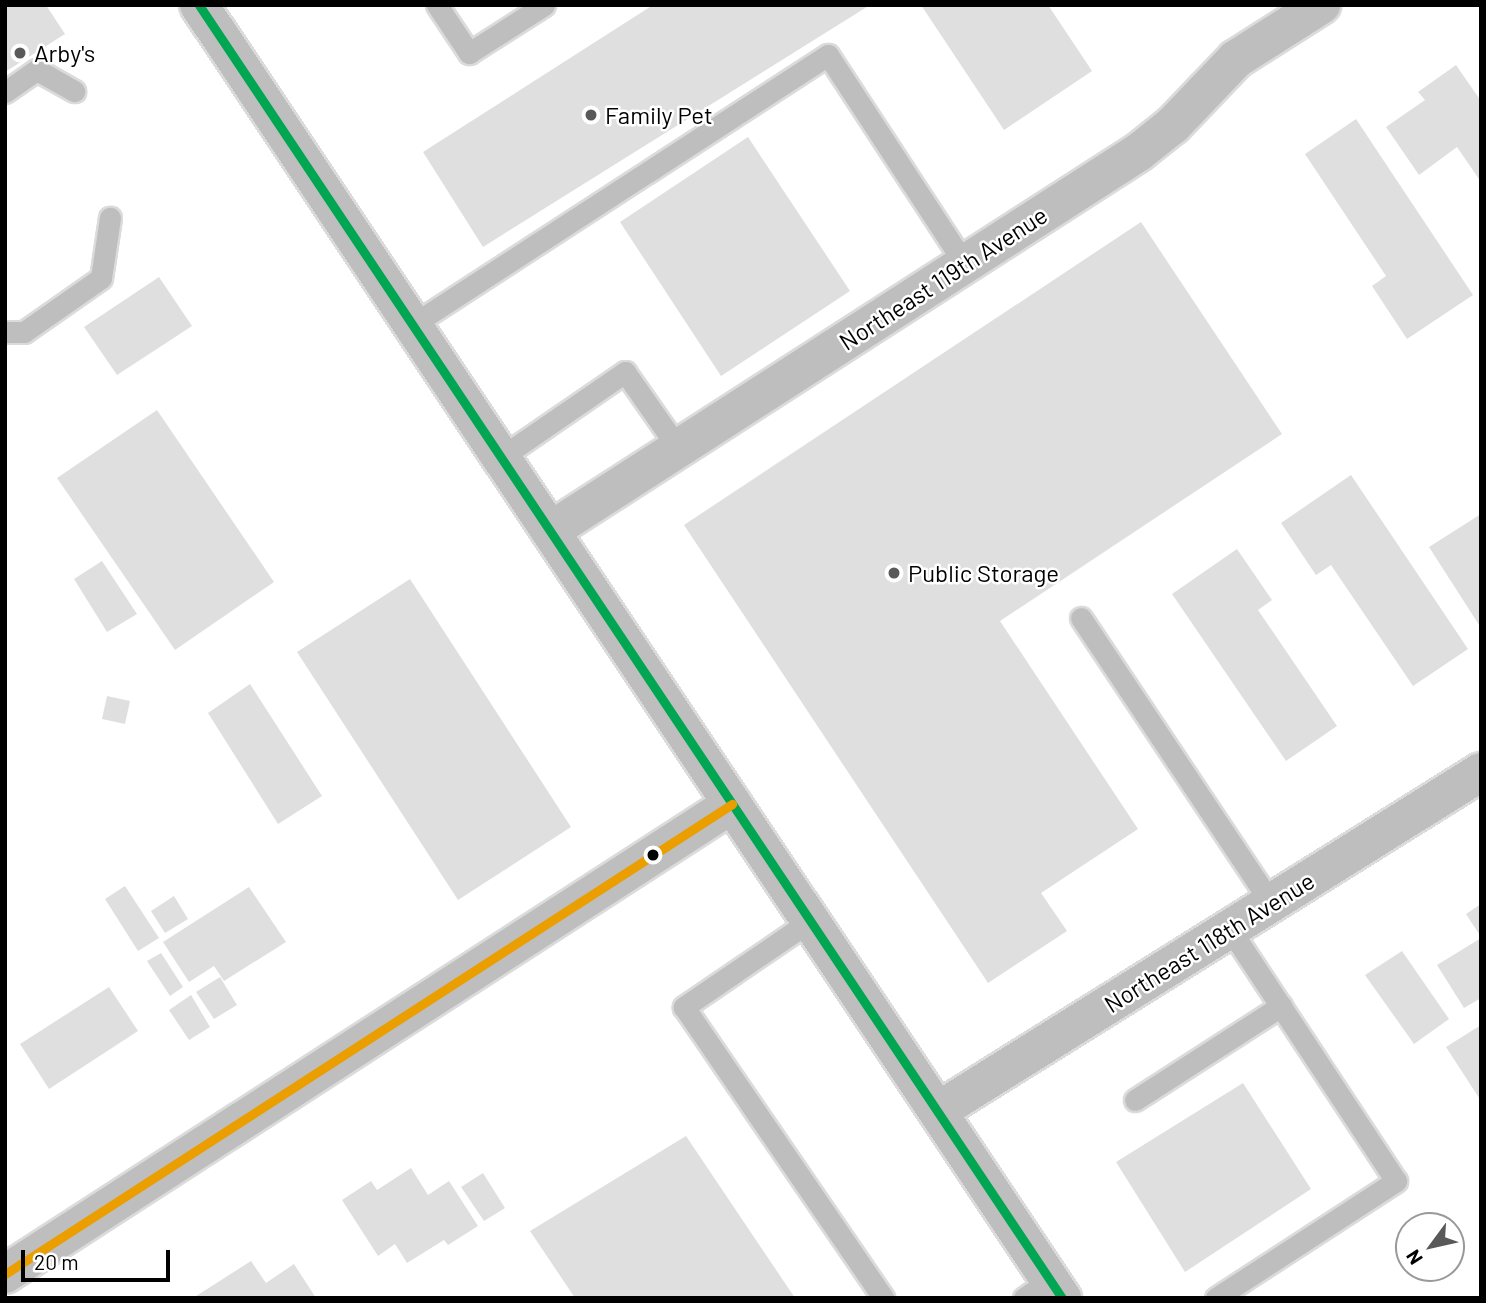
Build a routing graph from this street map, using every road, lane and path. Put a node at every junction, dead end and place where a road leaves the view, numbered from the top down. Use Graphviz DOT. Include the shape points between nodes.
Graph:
graph roads {
  1 [pos="199,5"];
  2 [pos="437,5"];
  3 [pos="544,5"];
  4 [pos="1321,5"];
  5 [pos="74,91"];
  6 [pos="5,92"];
  7 [pos="110,218"];
  8 [pos="965,264"];
  9 [pos="412,325"];
  10 [pos="5,332"];
  11 [pos="678,448"];
  12 [pos="500,458"];
  13 [pos="550,531"];
  14 [pos="1081,618"];
  15 [pos="1481,772"];
  16 [pos="732,804"];
  17 [pos="1271,903"];
  18 [pos="810,921"];
  19 [pos="1230,929"];
  20 [pos="1281,1006"];
  21 [pos="1135,1100"];
  22 [pos="937,1111"];
  23 [pos="5,1274"];
  24 [pos="1045,1292"];
  25 [pos="883,1298"];
  26 [pos="1216,1298"];
  1 -- 9 [label="street"];
  2 -- 3 [label="lane" via="468,53"];
  4 -- 8 [label="street, Northeast 119th Avenue" via="1236,59 1173,125 1139,152"];
  5 -- 6 [label="lane" via="37,70"];
  7 -- 10 [label="lane" via="101,278 24,332"];
  8 -- 9 [label="lane" via="828,55"];
  8 -- 11 [label="street, Northeast 119th Avenue"];
  9 -- 12 [label="street"];
  11 -- 12 [label="lane" via="625,372"];
  11 -- 13 [label="street, Northeast 119th Avenue"];
  12 -- 13 [label="street"];
  13 -- 16 [label="street"];
  14 -- 17 [label="lane"];
  15 -- 17 [label="street, Northeast 118th Avenue"];
  16 -- 18 [label="street"];
  16 -- 23 [label="street" via="392,1028"];
  17 -- 19 [label="street, Northeast 118th Avenue"];
  18 -- 22 [label="street"];
  18 -- 25 [label="lane" via="684,1007"];
  19 -- 20 [label="lane"];
  19 -- 22 [label="street, Northeast 118th Avenue"];
  20 -- 21 [label="lane"];
  20 -- 26 [label="lane" via="1396,1181"];
  22 -- 24 [label="street"];
}
